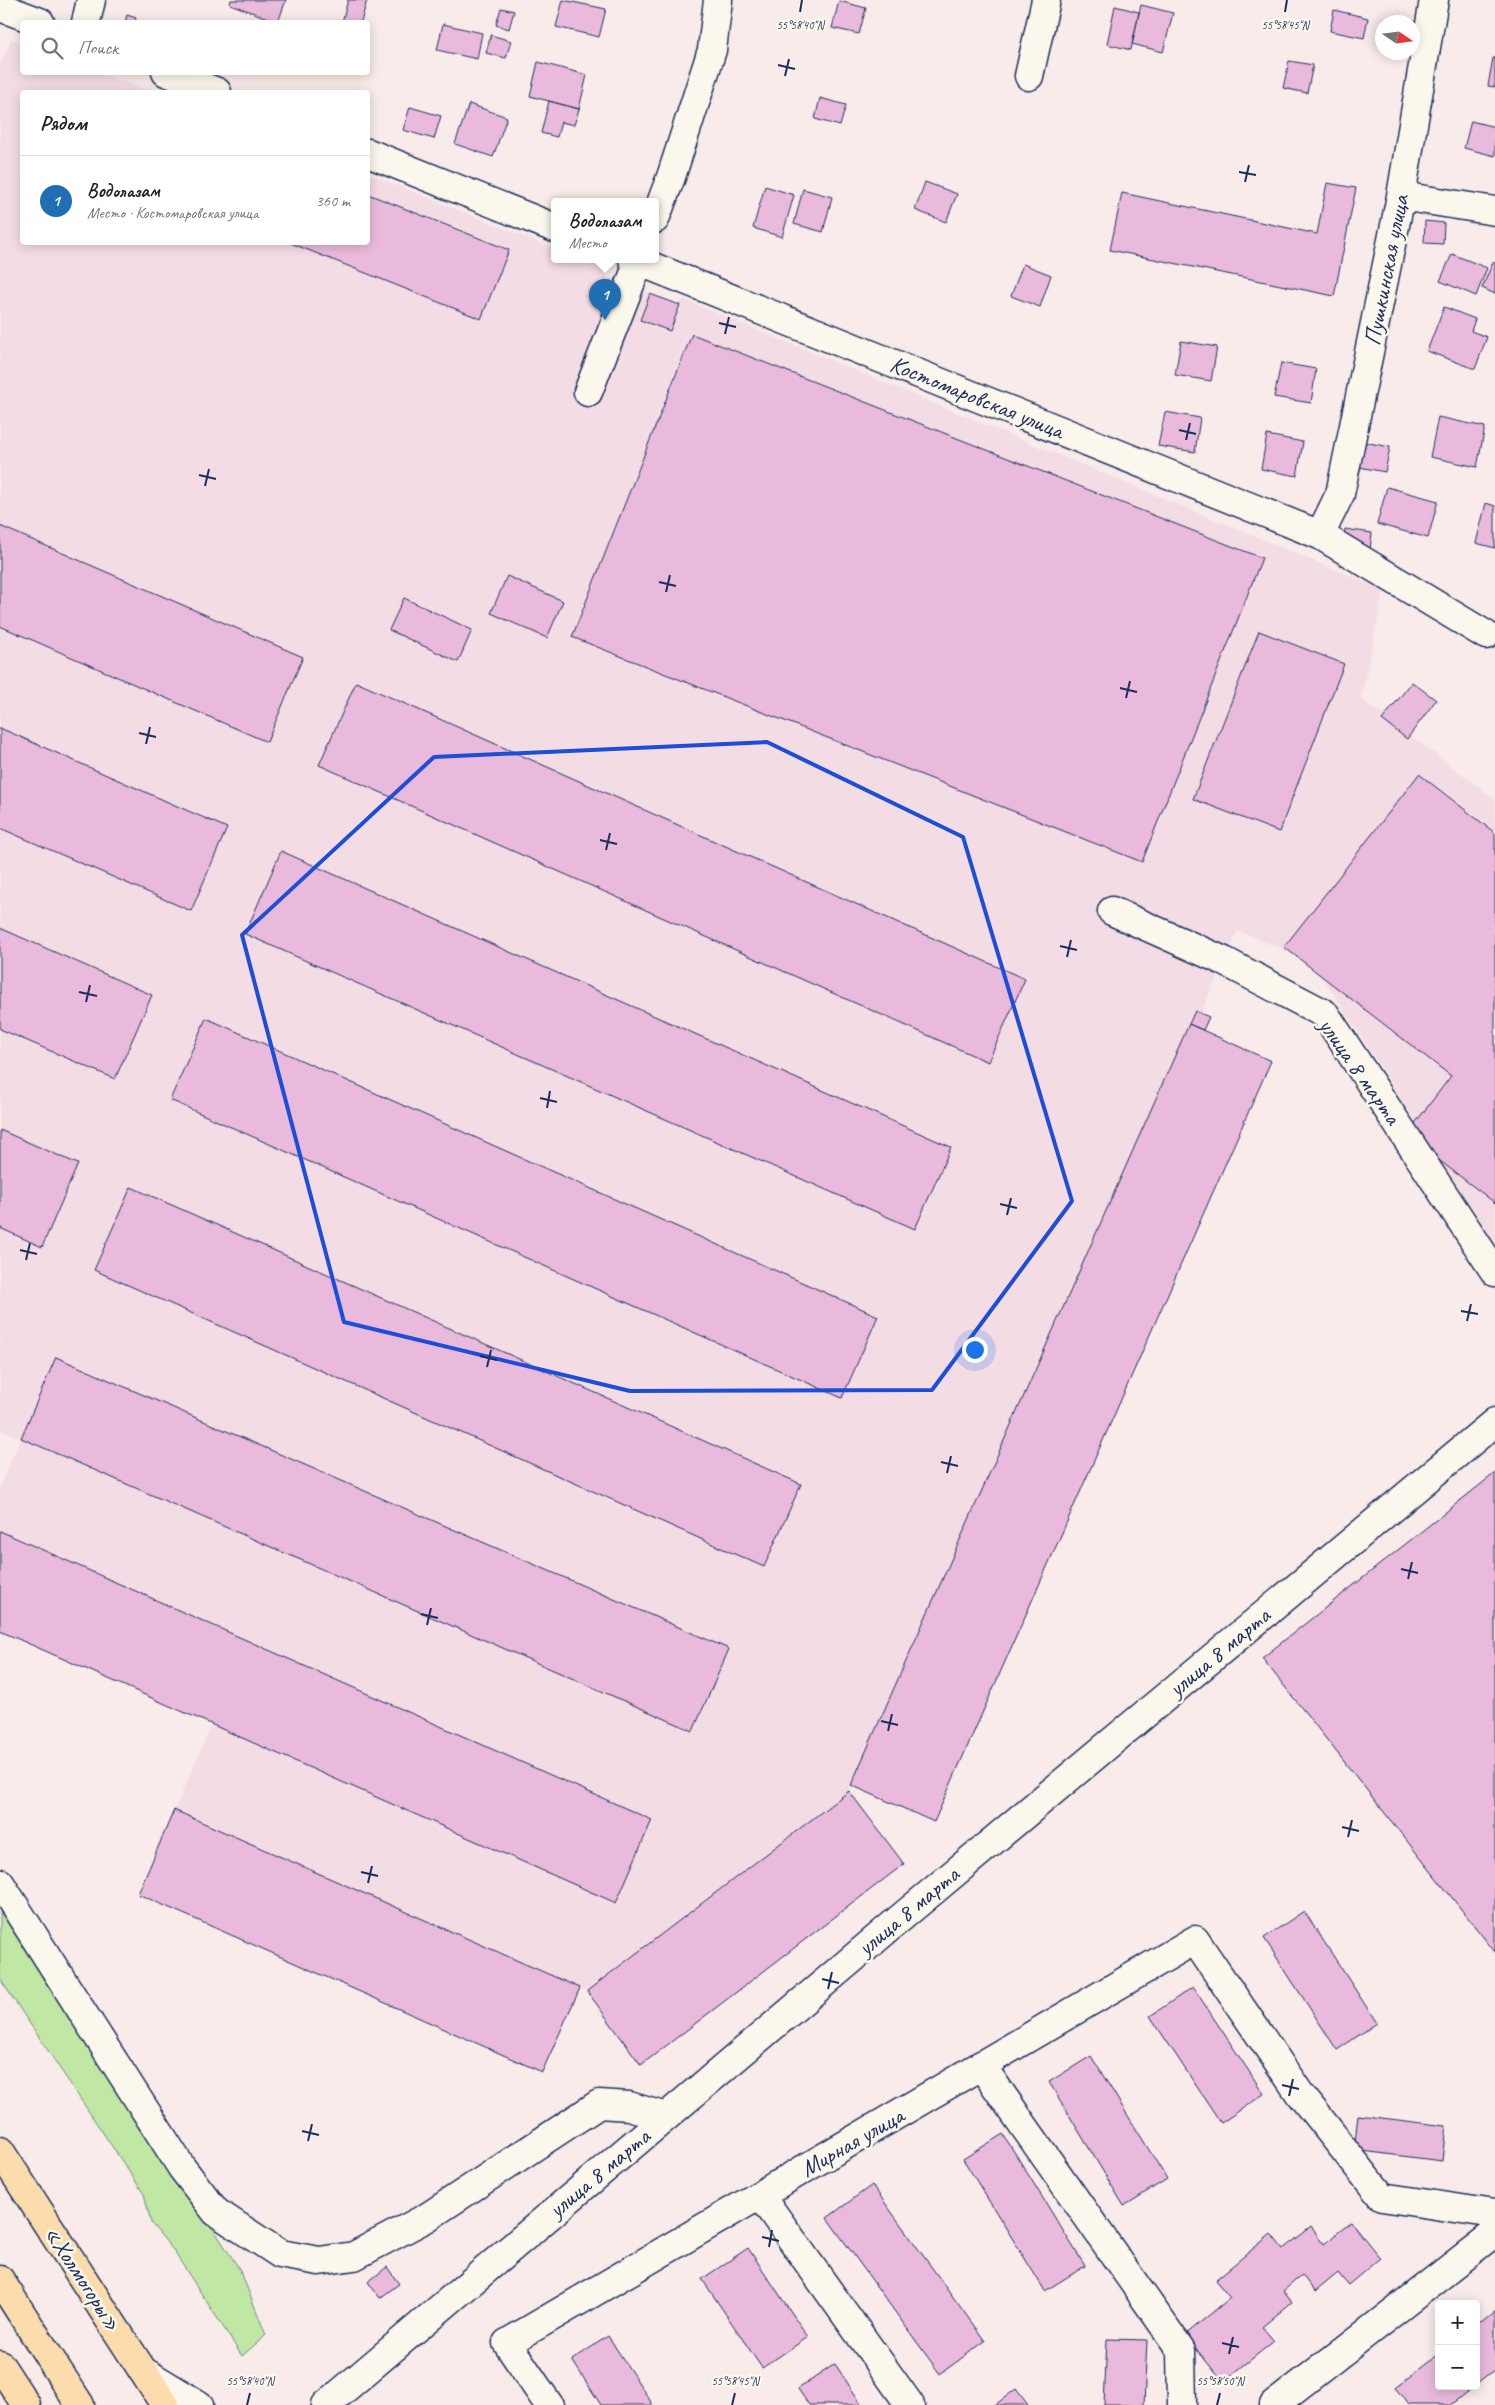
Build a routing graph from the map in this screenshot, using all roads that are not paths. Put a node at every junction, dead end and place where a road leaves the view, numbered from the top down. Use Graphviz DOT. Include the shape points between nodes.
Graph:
graph roads {
  1 [pos="92,0"];
  2 [pos="718,0"];
  3 [pos="1046,0"];
  4 [pos="1434,0"];
  5 [pos="0,7"];
  6 [pos="35,20"];
  7 [pos="87,20"];
  8 [pos="174,75"];
  9 [pos="1029,76"];
  10 [pos="211,90"];
  11 [pos="370,154"];
  12 [pos="1401,196"];
  13 [pos="659,208"];
  14 [pos="1495,211"];
  15 [pos="551,226"];
  16 [pos="636,263"];
  17 [pos="644,263"];
  18 [pos="588,392"];
  19 [pos="1320,535"];
  20 [pos="1486,635"];
  21 [pos="1112,911"];
  22 [pos="1495,1272"];
  23 [pos="1495,1422"];
  24 [pos="0,1883"];
  25 [pos="982,2065"];
  26 [pos="666,2117"];
  27 [pos="0,2151"];
  28 [pos="760,2195"];
  29 [pos="1495,2214"];
  30 [pos="1495,2233"];
  31 [pos="0,2280"];
  32 [pos="0,2365"];
  33 [pos="143,2370"];
  34 [pos="26,2405"];
  35 [pos="80,2405"];
  36 [pos="165,2405"];
  37 [pos="198,2405"];
  38 [pos="326,2405"];
  39 [pos="549,2405"];
  40 [pos="910,2405"];
  41 [pos="1182,2405"];
  42 [pos="1274,2405"];
  1 -- 7 [label="street"];
  2 -- 13 [label="street" via="712,50"];
  3 -- 9 [label="street"];
  4 -- 12 [label="street, Пушкинская улица"];
  5 -- 6 [label="street"];
  8 -- 10 [label="street"];
  11 -- 15 [label="street"];
  12 -- 14 [label="street"];
  12 -- 19 [label="street, Пушкинская улица" via="1340,494"];
  16 -- 18 [label="street"];
  17 -- 19 [label="street, Костомаровская улица"];
  19 -- 20 [label="street, Костомаровская улица"];
  21 -- 22 [label="street, улица 8 марта" via="1224,961 1325,1014"];
  23 -- 26 [label="street, улица 8 марта"];
  24 -- 26 [label="street" via="182,2168 216,2212 280,2254 319,2261 354,2256 426,2218 598,2104 629,2106"];
  25 -- 28 [label="street, Мирная улица"];
  25 -- 29 [label="street, Мирная улица" via="1195,1940 1300,2094 1382,2197"];
  25 -- 41 [label="street" via="1181,2350"];
  26 -- 38 [label="street, улица 8 марта"];
  27 -- 33 [label="main road, «Холмогоры»"];
  28 -- 39 [label="street, Мирная улица" via="508,2343"];
  28 -- 40 [label="street"];
  30 -- 42 [label="street"];
  31 -- 35 [label="main road"];
  32 -- 34 [label="main road"];
  33 -- 36 [label="main road, «Холмогоры»"];
  33 -- 37 [label="street"];
}
